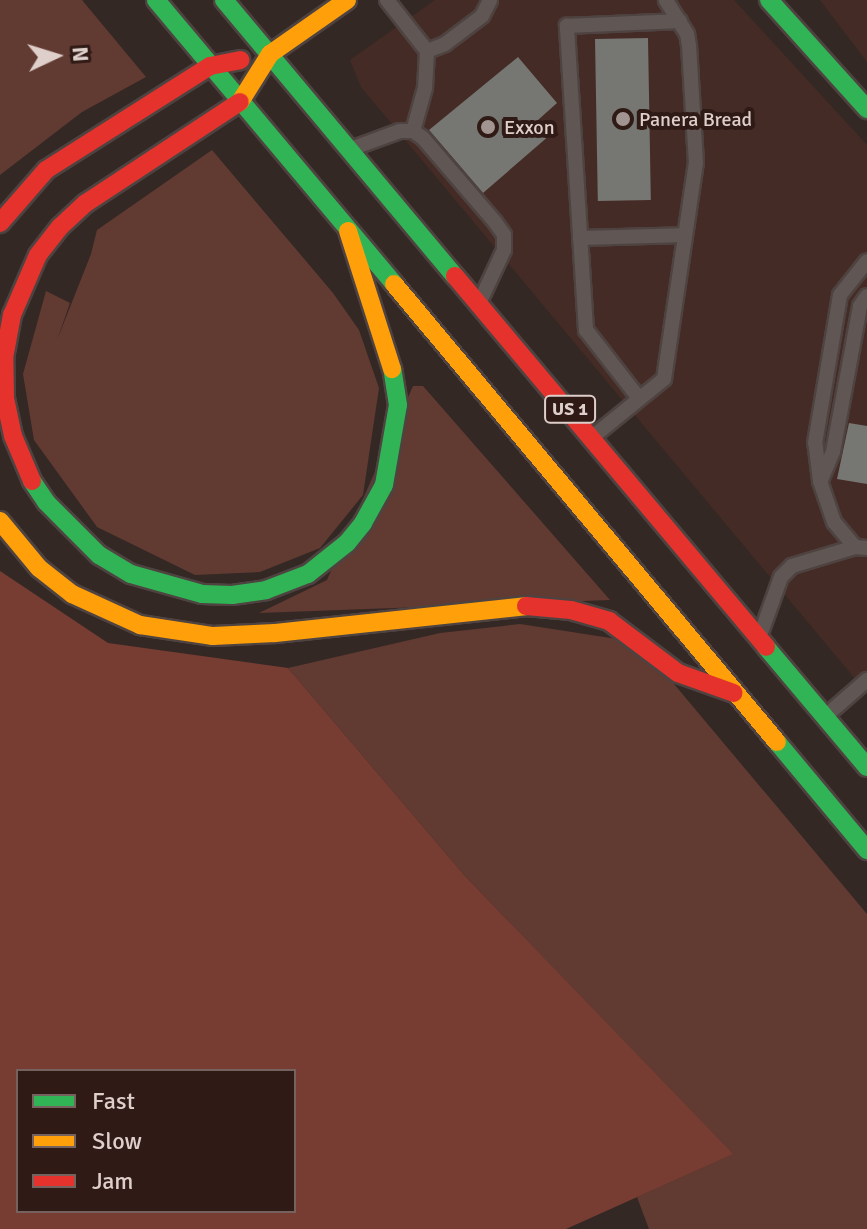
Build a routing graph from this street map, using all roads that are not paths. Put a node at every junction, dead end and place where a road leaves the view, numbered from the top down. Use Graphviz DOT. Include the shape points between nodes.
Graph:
graph roads {
  1 [pos="156,0"];
  2 [pos="224,0"];
  3 [pos="347,0"];
  4 [pos="387,0"];
  5 [pos="666,0"];
  6 [pos="769,0"];
  7 [pos="490,1"];
  8 [pos="680,21"];
  9 [pos="427,51"];
  10 [pos="270,54"];
  11 [pos="210,66"];
  12 [pos="240,102"];
  13 [pos="867,109"];
  14 [pos="413,131"];
  15 [pos="349,149"];
  16 [pos="0,223"];
  17 [pos="348,231"];
  18 [pos="685,235"];
  19 [pos="580,238"];
  20 [pos="867,261"];
  21 [pos="867,296"];
  22 [pos="479,303"];
  23 [pos="638,397"];
  24 [pos="593,437"];
  25 [pos="820,481"];
  26 [pos="0,521"];
  27 [pos="861,547"];
  28 [pos="760,638"];
  29 [pos="867,680"];
  30 [pos="737,694"];
  31 [pos="825,717"];
  32 [pos="866,765"];
  33 [pos="867,850"];
  1 -- 11 [label="main road, US 1"];
  2 -- 10 [label="main road, US 1"];
  3 -- 10 [label="main road"];
  4 -- 9 [label="lane"];
  5 -- 8 [label="lane"];
  6 -- 13 [label="main road"];
  7 -- 9 [label="lane" via="482,16"];
  8 -- 18 [label="lane" via="689,46 696,155"];
  8 -- 19 [label="lane" via="567,26"];
  9 -- 14 [label="lane" via="425,88"];
  10 -- 11 [label="main road"];
  10 -- 12 [label="main road"];
  10 -- 15 [label="main road, US 1"];
  11 -- 12 [label="main road, US 1"];
  11 -- 16 [label="main road" via="46,170"];
  12 -- 17 [label="main road, US 1"];
  12 -- 17 [label="main road" via="86,203 60,227 38,255 12,315 4,358 13,436 29,477 46,502 99,555 168,587 232,595 266,590 308,574 363,523 387,475 398,405 389,353"];
  14 -- 15 [label="lane"];
  14 -- 22 [label="lane" via="504,235 504,250"];
  15 -- 22 [label="main road, US 1"];
  17 -- 30 [label="main road, US 1"];
  18 -- 19 [label="lane"];
  18 -- 23 [label="lane" via="664,379"];
  19 -- 23 [label="lane" via="586,330"];
  20 -- 25 [label="lane" via="840,295 815,443"];
  21 -- 25 [label="lane" via="860,306 833,452"];
  22 -- 24 [label="main road, US 1"];
  23 -- 24 [label="lane"];
  24 -- 28 [label="main road, US 1"];
  25 -- 27 [label="lane" via="834,522"];
  26 -- 30 [label="main road" via="39,568 72,594 140,625 229,635 533,605 609,621 678,673"];
  27 -- 28 [label="lane" via="792,566 773,593"];
  28 -- 31 [label="main road, US 1"];
  29 -- 31 [label="lane"];
  30 -- 33 [label="main road, US 1"];
  31 -- 32 [label="main road, US 1"];
}
